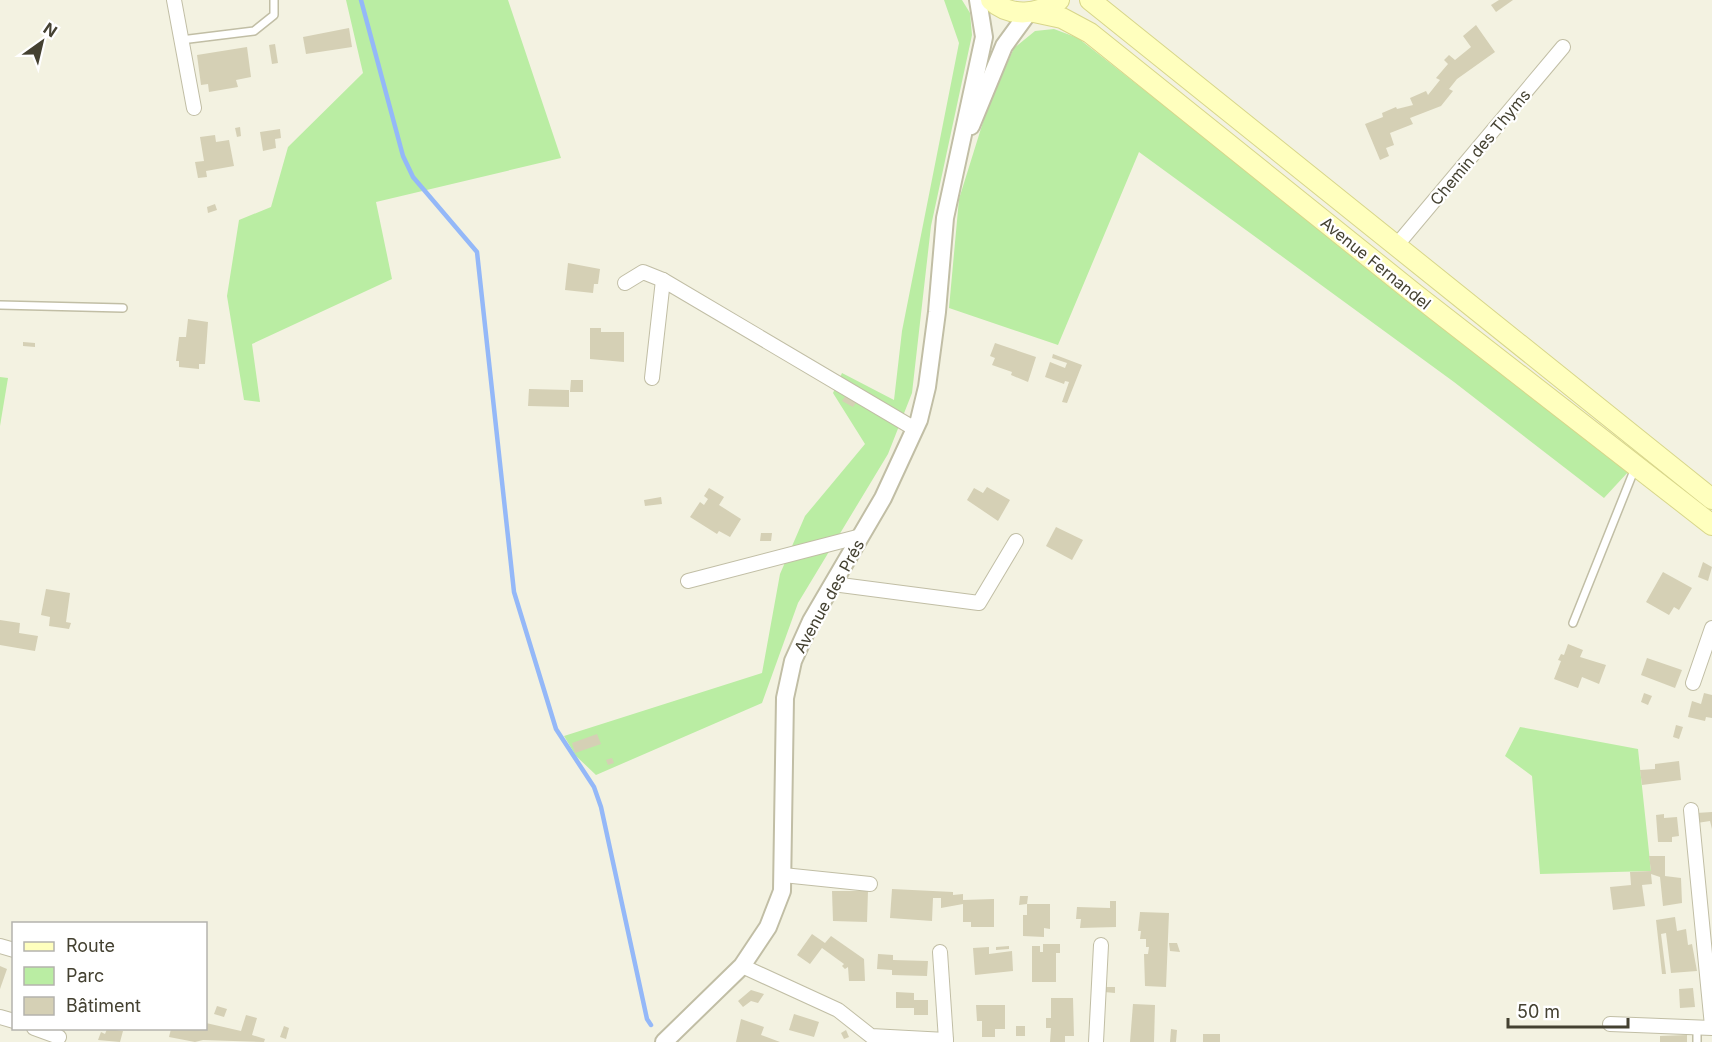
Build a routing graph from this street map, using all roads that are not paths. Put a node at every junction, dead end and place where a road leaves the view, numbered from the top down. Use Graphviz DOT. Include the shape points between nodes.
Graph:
graph roads {
  1 [pos="174,0"];
  2 [pos="274,0"];
  3 [pos="978,0"];
  4 [pos="991,0"];
  5 [pos="1059,0"];
  6 [pos="1090,0"];
  7 [pos="1031,13"];
  8 [pos="181,40"];
  9 [pos="1563,47"];
  10 [pos="194,108"];
  11 [pos="957,157"];
  12 [pos="1396,246"];
  13 [pos="663,280"];
  14 [pos="625,283"];
  15 [pos="0,305"];
  16 [pos="123,308"];
  17 [pos="652,378"];
  18 [pos="915,429"];
  19 [pos="1636,466"];
  20 [pos="1712,499"];
  21 [pos="1712,525"];
  22 [pos="861,536"];
  23 [pos="1016,541"];
  24 [pos="688,581"];
  25 [pos="833,584"];
  26 [pos="1573,623"];
  27 [pos="1712,628"];
  28 [pos="1693,683"];
  29 [pos="1691,810"];
  30 [pos="783,874"];
  31 [pos="870,884"];
  32 [pos="1101,945"];
  33 [pos="940,952"];
  34 [pos="742,966"];
  35 [pos="1610,1024"];
  36 [pos="1697,1027"];
  37 [pos="1712,1027"];
  38 [pos="37,1030"];
  39 [pos="59,1037"];
  40 [pos="946,1041"];
  41 [pos="664,1042"];
  42 [pos="1096,1042"];
  43 [pos="1697,1042"];
  1 -- 8 [label="street"];
  2 -- 8 [label="lane" via="274,15 254,31"];
  3 -- 11 [label="street, Avenue des Prés" via="984,38"];
  4 -- 7 [label="main road, Avenue Fernandel" via="1010,11"];
  5 -- 7 [label="main road"];
  6 -- 12 [label="main road, Avenue Fernandel"];
  7 -- 11 [label="street, Avenue des Prés" via="1004,46"];
  7 -- 19 [label="main road, Avenue Fernandel" via="1062,18 1090,33"];
  8 -- 10 [label="street"];
  9 -- 12 [label="street, Chemin des Thyms"];
  11 -- 18 [label="street, Avenue des Prés" via="945,218 927,387"];
  12 -- 20 [label="main road, Avenue Fernandel"];
  13 -- 14 [label="street" via="642,272"];
  13 -- 17 [label="street"];
  13 -- 18 [label="street"];
  15 -- 16 [label="lane"];
  18 -- 22 [label="street, Avenue des Prés"];
  19 -- 21 [label="main road, Avenue Fernandel"];
  19 -- 26 [label="lane"];
  22 -- 24 [label="street"];
  22 -- 25 [label="street, Avenue des Prés"];
  23 -- 25 [label="street" via="978,603"];
  25 -- 30 [label="street, Avenue des Prés" via="794,661 785,698"];
  27 -- 28 [label="street"];
  29 -- 37 [label="street"];
  30 -- 31 [label="street"];
  30 -- 34 [label="street, Avenue des Prés" via="782,891 768,927"];
  32 -- 42 [label="street"];
  33 -- 40 [label="street"];
  34 -- 40 [label="street" via="838,1010 871,1036"];
  34 -- 41 [label="street, Avenue des Prés"];
  35 -- 36 [label="street"];
  36 -- 37 [label="street"];
  36 -- 43 [label="lane"];
  38 -- 39 [label="street"];
}
